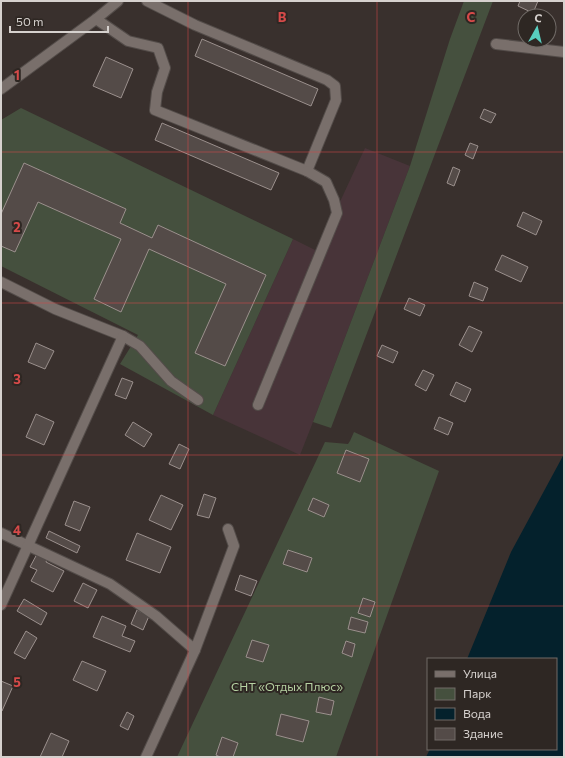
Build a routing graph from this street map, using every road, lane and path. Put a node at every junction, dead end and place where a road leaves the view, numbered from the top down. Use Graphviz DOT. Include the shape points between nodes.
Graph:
graph roads {
  1 [pos="118,1"];
  2 [pos="147,1"];
  3 [pos="96,19"];
  4 [pos="496,44"];
  5 [pos="564,52"];
  6 [pos="1,89"];
  7 [pos="307,171"];
  8 [pos="1,282"];
  9 [pos="123,336"];
  10 [pos="198,400"];
  11 [pos="258,405"];
  12 [pos="228,529"];
  13 [pos="1,533"];
  14 [pos="28,545"];
  15 [pos="1,605"];
  16 [pos="195,650"];
  17 [pos="146,757"];
  1 -- 3 [label="street"];
  2 -- 7 [label="street" via="195,26 336,86 336,100"];
  3 -- 6 [label="street"];
  3 -- 7 [label="street" via="128,41 158,48 165,68 157,92 155,110"];
  4 -- 5 [label="street"];
  7 -- 11 [label="street" via="326,182 337,213"];
  8 -- 9 [label="street" via="55,309"];
  9 -- 10 [label="street" via="140,346 171,381"];
  9 -- 14 [label="street"];
  12 -- 16 [label="street" via="234,546"];
  13 -- 14 [label="street"];
  14 -- 15 [label="street"];
  14 -- 16 [label="street" via="110,584 156,616"];
  16 -- 17 [label="street"];
}
